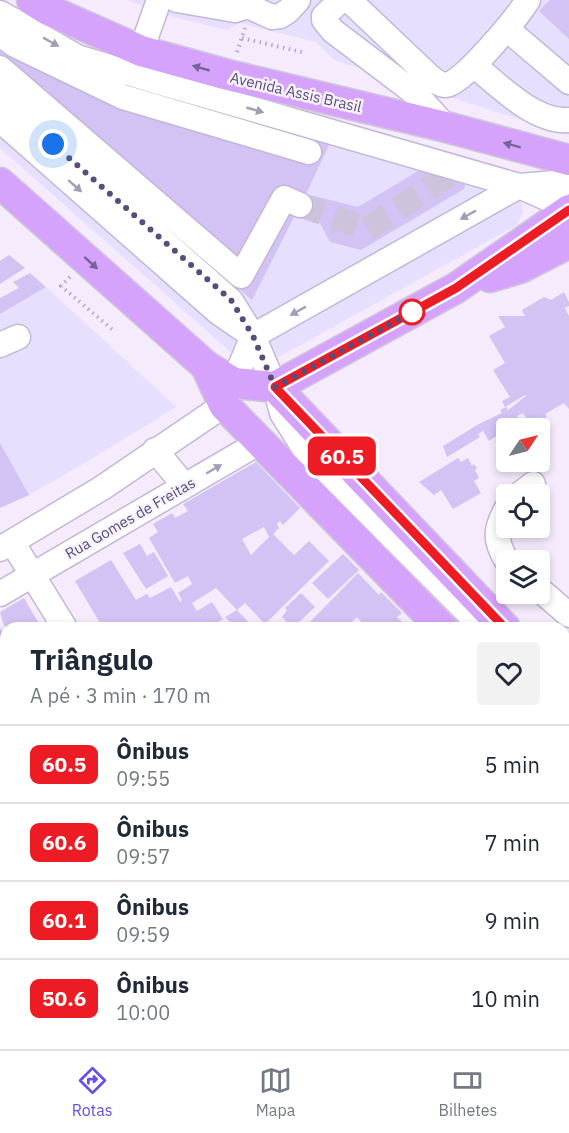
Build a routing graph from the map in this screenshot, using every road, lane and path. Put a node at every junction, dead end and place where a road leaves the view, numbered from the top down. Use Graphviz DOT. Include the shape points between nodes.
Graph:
graph roads {
  1 [pos="159,0"];
  2 [pos="177,0"];
  3 [pos="298,0"];
  4 [pos="341,0"];
  5 [pos="349,0"];
  6 [pos="528,0"];
  7 [pos="42,3"];
  8 [pos="0,13"];
  9 [pos="507,29"];
  10 [pos="0,34"];
  11 [pos="242,38"];
  12 [pos="141,51"];
  13 [pos="306,53"];
  14 [pos="474,65"];
  15 [pos="0,68"];
  16 [pos="569,82"];
  17 [pos="0,96"];
  18 [pos="0,120"];
  19 [pos="569,120"];
  20 [pos="446,127"];
  21 [pos="309,152"];
  22 [pos="569,160"];
  23 [pos="569,182"];
  24 [pos="0,183"];
  25 [pos="519,186"];
  26 [pos="300,205"];
  27 [pos="569,209"];
  28 [pos="569,243"];
  29 [pos="87,260"];
  30 [pos="456,288"];
  31 [pos="113,330"];
  32 [pos="253,336"];
  33 [pos="275,387"];
  34 [pos="229,394"];
  35 [pos="260,442"];
  36 [pos="155,450"];
  37 [pos="178,490"];
  38 [pos="6,545"];
  39 [pos="33,575"];
  40 [pos="0,594"];
  41 [pos="550,599"];
  42 [pos="569,615"];
  43 [pos="61,622"];
  44 [pos="436,622"];
  45 [pos="477,622"];
  46 [pos="499,622"];
  1 -- 12 [label="street"];
  2 -- 3 [label="street" via="235,10 248,6 272,17 288,11"];
  4 -- 20 [label="street" via="324,16 324,21 416,94"];
  5 -- 14 [label="street" via="439,83 456,81"];
  6 -- 9 [label="street"];
  7 -- 12 [label="main road, Avenida Assis Brasil"];
  8 -- 25 [label="street, one-way" via="78,57"];
  9 -- 14 [label="street"];
  9 -- 16 [label="street"];
  10 -- 21 [label="street" via="123,97"];
  11 -- 13 [label="path"];
  20 -- 12 [label="main road, Avenida Assis Brasil, one-way"];
  14 -- 19 [label="street" via="538,114"];
  15 -- 26 [label="street" via="241,276 284,198"];
  17 -- 32 [label="street" via="231,300"];
  18 -- 32 [label="street, one-way" via="218,312"];
  22 -- 20 [label="main road, Avenida Assis Brasil, one-way"];
  23 -- 25 [label="street"];
  24 -- 29 [label="main road"];
  25 -- 27 [label="street"];
  25 -- 32 [label="street, one-way"];
  27 -- 30 [label="main road"];
  28 -- 30 [label="main road" via="520,268"];
  29 -- 31 [label="path" via="61,286"];
  29 -- 34 [label="main road, one-way" via="206,366"];
  30 -- 33 [label="main road"];
  32 -- 33 [label="street"];
  32 -- 34 [label="street"];
  33 -- 34 [label="main road"];
  33 -- 45 [label="street" via="282,413 304,448"];
  33 -- 46 [label="main road"];
  34 -- 35 [label="main road"];
  34 -- 36 [label="street"];
  37 -- 35 [label="street, Rua Gomes de Freitas, one-way"];
  35 -- 44 [label="main road"];
  36 -- 37 [label="street" via="178,479"];
  36 -- 38 [label="street" via="102,488"];
  37 -- 39 [label="street, Rua Gomes de Freitas"];
  38 -- 39 [label="street"];
  39 -- 40 [label="street, Rua Gomes de Freitas"];
  39 -- 43 [label="street"];
  41 -- 42 [label="street"];
}
